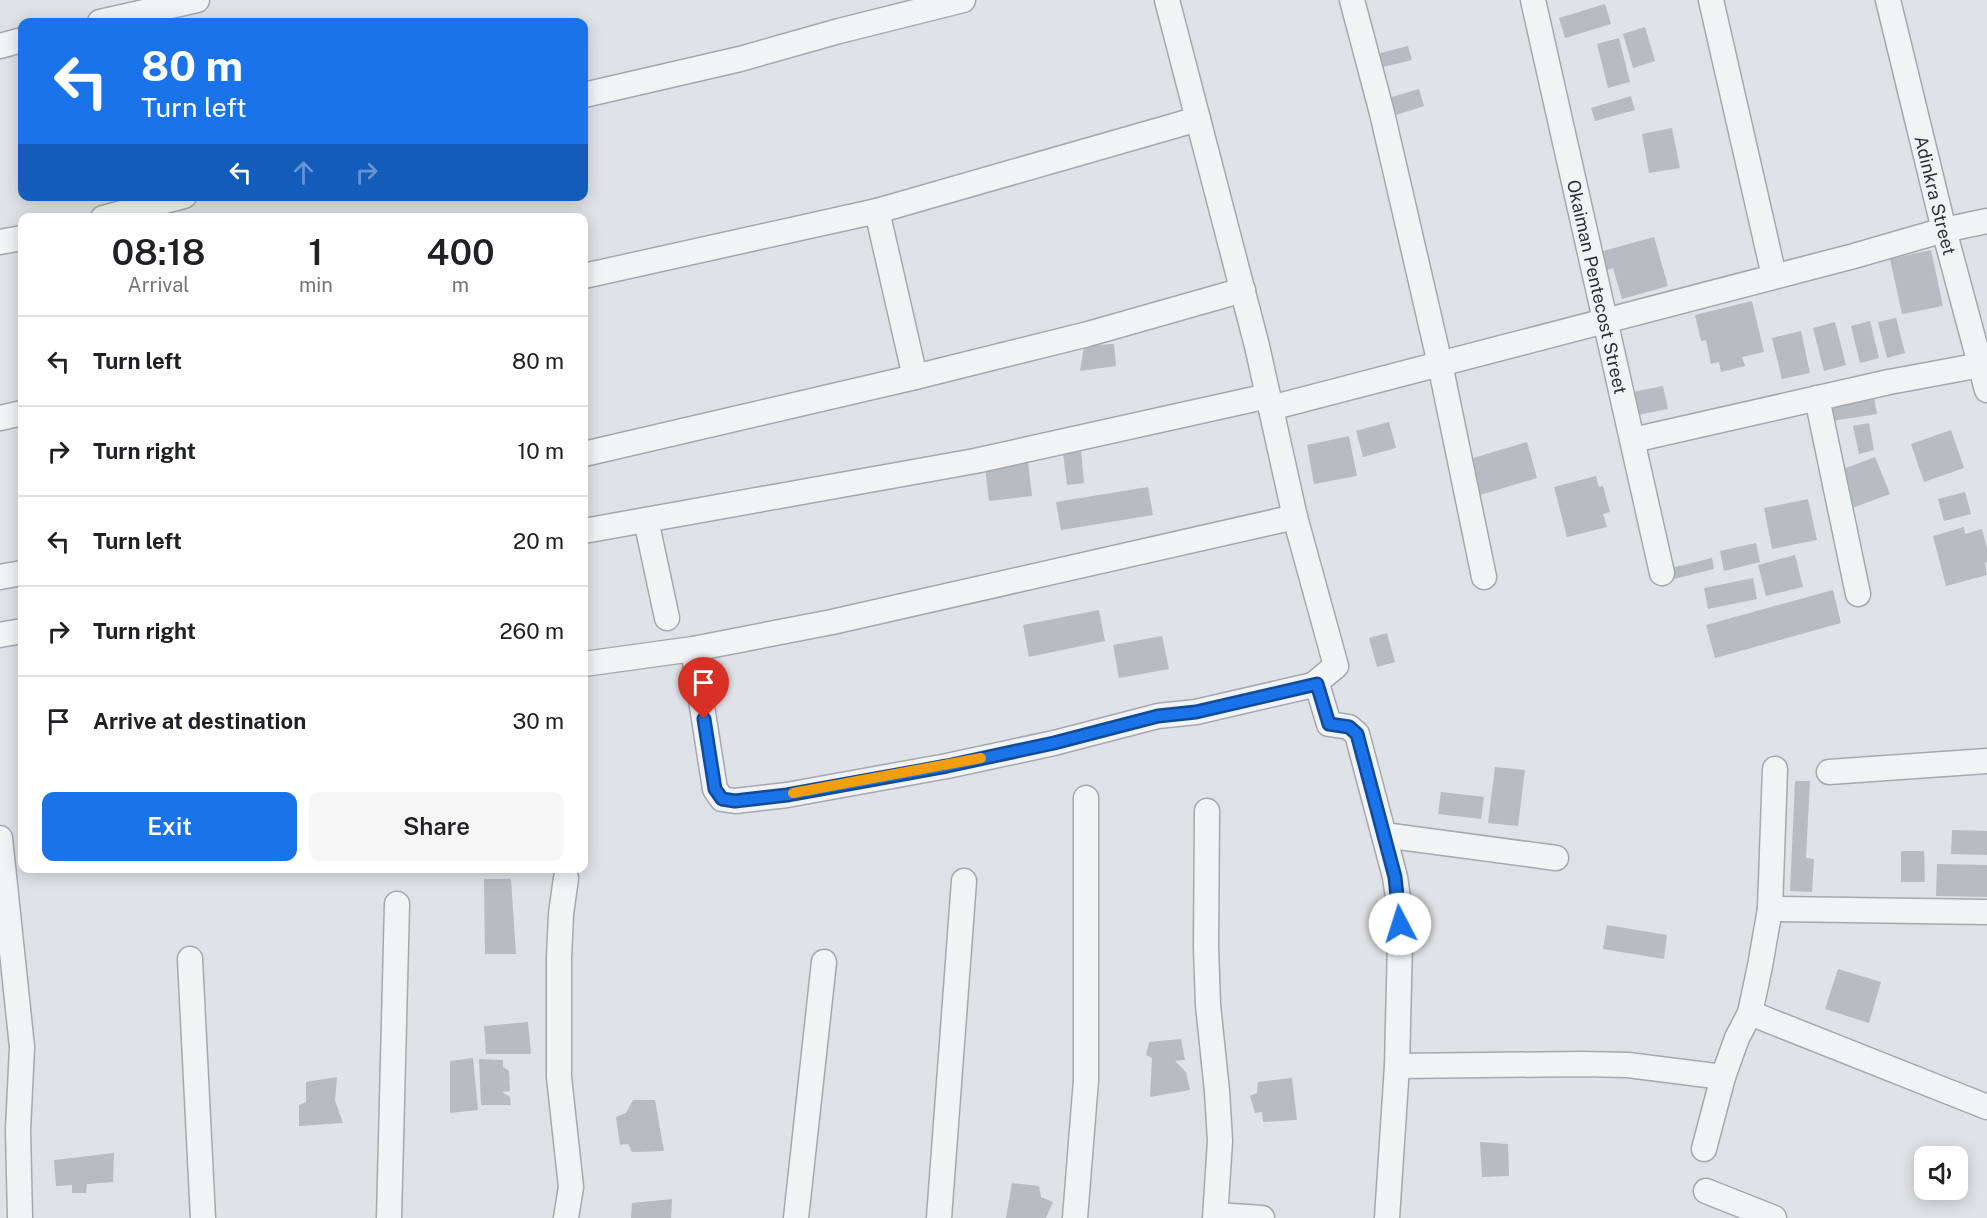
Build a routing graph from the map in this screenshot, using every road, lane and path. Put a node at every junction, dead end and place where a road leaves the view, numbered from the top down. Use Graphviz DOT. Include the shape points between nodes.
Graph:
graph roads {
  1 [pos="197,0"];
  2 [pos="963,0"];
  3 [pos="1167,0"];
  4 [pos="1352,0"];
  5 [pos="1533,0"];
  6 [pos="1711,0"];
  7 [pos="1888,0"];
  8 [pos="118,18"];
  9 [pos="18,41"];
  10 [pos="0,46"];
  11 [pos="588,94"];
  12 [pos="1198,119"];
  13 [pos="166,201"];
  14 [pos="877,211"];
  15 [pos="121,213"];
  16 [pos="1987,221"];
  17 [pos="1944,230"];
  18 [pos="18,239"];
  19 [pos="0,242"];
  20 [pos="588,275"];
  21 [pos="1774,276"];
  22 [pos="1242,290"];
  23 [pos="1605,320"];
  24 [pos="1440,364"];
  25 [pos="1980,365"];
  26 [pos="915,377"];
  27 [pos="1987,390"];
  28 [pos="1817,398"];
  29 [pos="1270,402"];
  30 [pos="18,414"];
  31 [pos="0,418"];
  32 [pos="1633,440"];
  33 [pos="588,453"];
  34 [pos="1295,517"];
  35 [pos="646,520"];
  36 [pos="588,530"];
  37 [pos="1662,573"];
  38 [pos="18,574"];
  39 [pos="0,577"];
  40 [pos="1484,577"];
  41 [pos="1858,594"];
  42 [pos="667,618"];
  43 [pos="18,633"];
  44 [pos="0,635"];
  45 [pos="693,649"];
  46 [pos="588,663"];
  47 [pos="1318,688"];
  48 [pos="1987,761"];
  49 [pos="1775,769"];
  50 [pos="1829,772"];
  51 [pos="1086,798"];
  52 [pos="1207,811"];
  53 [pos="1384,835"];
  54 [pos="0,838"];
  55 [pos="1556,858"];
  56 [pos="566,878"];
  57 [pos="964,881"];
  58 [pos="397,904"];
  59 [pos="1770,909"];
  60 [pos="1987,912"];
  61 [pos="189,959"];
  62 [pos="824,962"];
  63 [pos="1750,1013"];
  64 [pos="1397,1066"];
  65 [pos="1724,1077"];
  66 [pos="1987,1107"];
  67 [pos="9,1130"];
  68 [pos="1704,1149"];
  69 [pos="1706,1191"];
  70 [pos="1215,1216"];
  71 [pos="20,1218"];
  72 [pos="203,1218"];
  73 [pos="389,1218"];
  74 [pos="566,1218"];
  75 [pos="796,1218"];
  76 [pos="939,1218"];
  77 [pos="1075,1218"];
  78 [pos="1262,1218"];
  79 [pos="1387,1218"];
  80 [pos="1774,1218"];
  1 -- 8 [label="street"];
  2 -- 11 [label="street"];
  3 -- 12 [label="street"];
  4 -- 24 [label="street"];
  5 -- 23 [label="street, Okaiman Pentecost Street"];
  6 -- 21 [label="street"];
  7 -- 17 [label="street, Adinkra Street"];
  9 -- 10 [label="street"];
  12 -- 14 [label="street"];
  12 -- 22 [label="street"];
  13 -- 15 [label="street"];
  14 -- 20 [label="street"];
  14 -- 26 [label="street"];
  16 -- 17 [label="street"];
  17 -- 21 [label="street"];
  17 -- 25 [label="street, Adinkra Street"];
  18 -- 19 [label="street"];
  21 -- 23 [label="street"];
  22 -- 26 [label="street"];
  22 -- 29 [label="street"];
  23 -- 24 [label="street"];
  23 -- 32 [label="street, Okaiman Pentecost Street"];
  24 -- 29 [label="street"];
  24 -- 40 [label="street"];
  25 -- 27 [label="street, Adinkra Street"];
  25 -- 28 [label="street"];
  26 -- 33 [label="street"];
  28 -- 32 [label="street"];
  28 -- 41 [label="street"];
  29 -- 34 [label="street"];
  29 -- 35 [label="street" via="975,461"];
  30 -- 31 [label="street"];
  32 -- 37 [label="street, Okaiman Pentecost Street"];
  34 -- 45 [label="street" via="832,622"];
  34 -- 47 [label="street" via="1336,666"];
  35 -- 36 [label="street"];
  35 -- 42 [label="street"];
  38 -- 39 [label="street"];
  43 -- 44 [label="street"];
  45 -- 46 [label="street"];
  45 -- 47 [label="street" via="715,789 722,799 735,801 947,766 1158,716"];
  47 -- 53 [label="street" via="1329,724 1349,727 1357,734"];
  48 -- 50 [label="street"];
  49 -- 59 [label="street"];
  51 -- 77 [label="street" via="1086,1080"];
  52 -- 70 [label="street" via="1208,993 1220,1141"];
  53 -- 55 [label="street"];
  53 -- 64 [label="street" via="1399,905"];
  54 -- 67 [label="street" via="22,1047"];
  56 -- 74 [label="street" via="559,947 559,1077 571,1187"];
  57 -- 76 [label="street"];
  58 -- 73 [label="street"];
  59 -- 60 [label="street"];
  59 -- 63 [label="street"];
  61 -- 72 [label="street"];
  62 -- 75 [label="street"];
  63 -- 65 [label="street"];
  63 -- 66 [label="street"];
  64 -- 65 [label="street" via="1628,1065"];
  64 -- 79 [label="street"];
  65 -- 68 [label="street"];
  67 -- 71 [label="street"];
  69 -- 80 [label="street"];
  70 -- 78 [label="street"];
}
